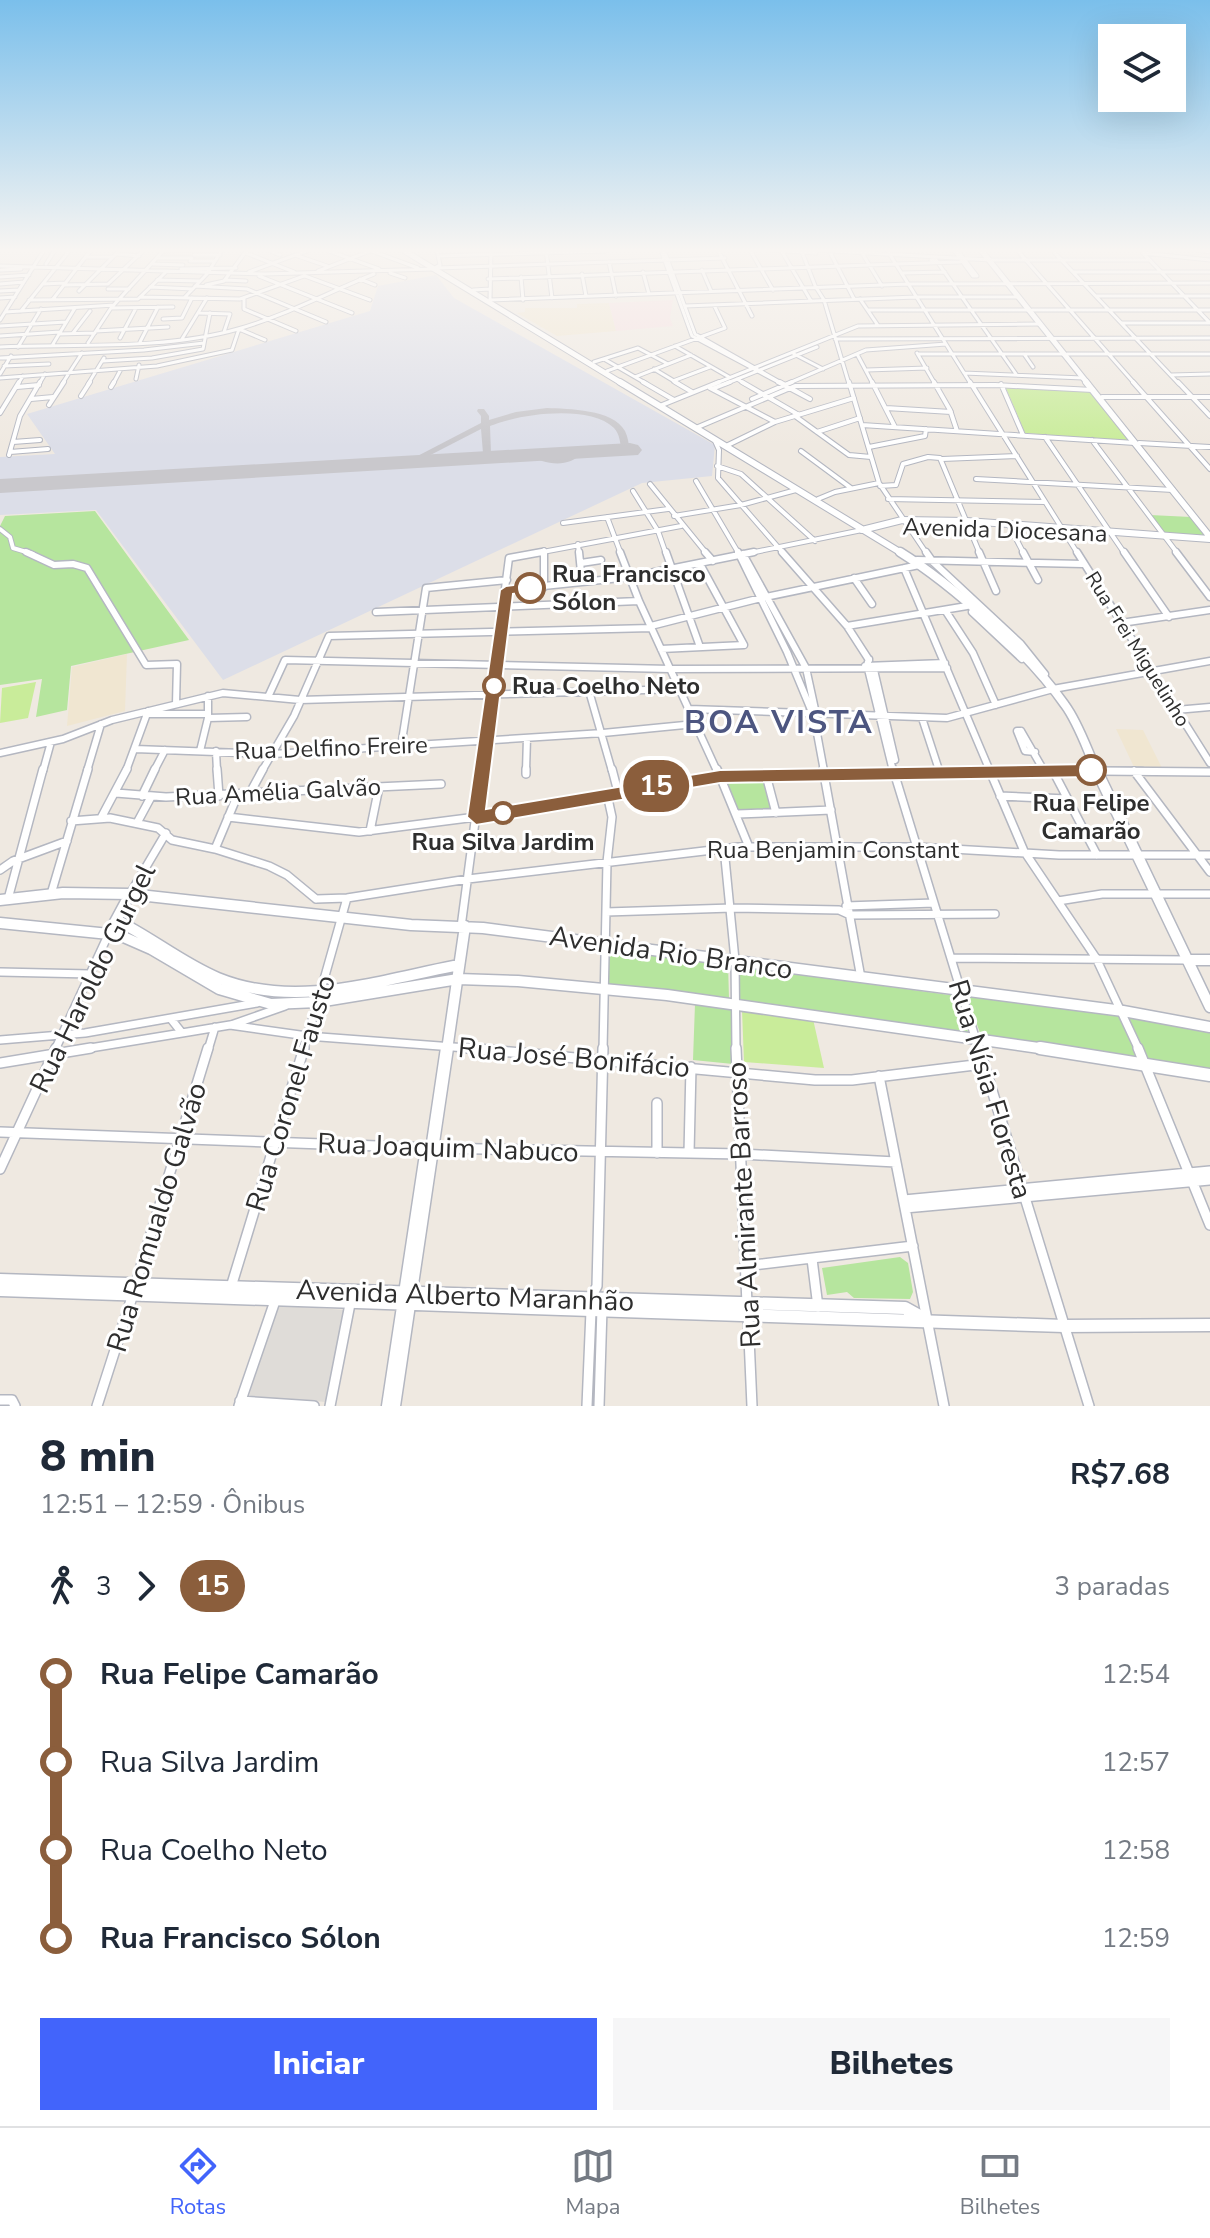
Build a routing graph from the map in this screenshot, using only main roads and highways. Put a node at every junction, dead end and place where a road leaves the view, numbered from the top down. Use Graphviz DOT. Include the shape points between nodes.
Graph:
graph roads {
  1 [pos="513,316"];
  2 [pos="517,316"];
  3 [pos="1034,316"];
  4 [pos="1034,316"];
  5 [pos="1053,339"];
  6 [pos="1066,354"];
  7 [pos="582,358"];
  8 [pos="594,362"];
  9 [pos="604,371"];
  10 [pos="639,393"];
  11 [pos="1137,443"];
  12 [pos="728,446"];
  13 [pos="755,465"];
  14 [pos="769,469"];
  15 [pos="784,480"];
  16 [pos="819,501"];
  17 [pos="865,530"];
  18 [pos="1210,531"];
  19 [pos="1210,539"];
  20 [pos="130,894"];
  21 [pos="4,900"];
  22 [pos="116,920"];
  23 [pos="0,923"];
  24 [pos="463,924"];
  25 [pos="109,933"];
  26 [pos="1187,960"];
  27 [pos="1210,960"];
  28 [pos="454,966"];
  29 [pos="455,980"];
  30 [pos="319,997"];
  31 [pos="1210,1007"];
  32 [pos="1210,1027"];
  33 [pos="1210,1075"];
  34 [pos="0,1280"];
  35 [pos="0,1290"];
  36 [pos="134,1290"];
  37 [pos="407,1299"];
  38 [pos="1210,1325"];
  39 [pos="391,1406"];
  1 -- 7 [label="main road"];
  2 -- 8 [label="main road"];
  3 -- 5 [label="main road"];
  4 -- 5 [label="main road"];
  5 -- 6 [label="main road"];
  6 -- 11 [label="main road"];
  6 -- 11 [label="main road"];
  7 -- 8 [label="main road"];
  7 -- 9 [label="main road"];
  8 -- 9 [label="main road"];
  9 -- 10 [label="main road"];
  10 -- 12 [label="main road"];
  10 -- 12 [label="main road"];
  11 -- 18 [label="main road"];
  11 -- 19 [label="main road"];
  12 -- 13 [label="main road"];
  12 -- 14 [label="main road"];
  13 -- 14 [label="main road" via="772,472"];
  13 -- 15 [label="main road"];
  14 -- 15 [label="main road"];
  15 -- 16 [label="main road"];
  15 -- 16 [label="main road"];
  16 -- 17 [label="main road"];
  17 -- 19 [label="main road, Avenida Diocesana" via="903,522 968,523"];
  17 -- 26 [label="main road" via="945,578 1056,688"];
  20 -- 21 [label="main road, Avenida Rio Branco"];
  20 -- 22 [label="main road, Rua Haroldo Gurgel"];
  20 -- 24 [label="main road, Avenida Rio Branco" via="411,925"];
  22 -- 25 [label="main road, Rua Haroldo Gurgel"];
  22 -- 30 [label="main road" via="241,986"];
  23 -- 25 [label="main road"];
  24 -- 28 [label="main road"];
  24 -- 29 [label="main road"];
  24 -- 32 [label="main road, Avenida Rio Branco"];
  25 -- 30 [label="main road" via="133,939 207,984 260,1002 288,1005"];
  26 -- 27 [label="main road"];
  26 -- 31 [label="main road"];
  28 -- 29 [label="main road"];
  28 -- 30 [label="main road"];
  29 -- 30 [label="main road, Avenida Rio Branco"];
  29 -- 33 [label="main road, Avenida Rio Branco" via="605,988 735,1004"];
  29 -- 37 [label="main road"];
  34 -- 36 [label="main road, Avenida Alberto Maranhão"];
  35 -- 36 [label="main road, Avenida Alberto Maranhão"];
  36 -- 37 [label="main road, Avenida Alberto Maranhão" via="231,1287"];
  36 -- 37 [label="main road, Avenida Alberto Maranhão" via="350,1304"];
  37 -- 38 [label="main road, Avenida Alberto Maranhão" via="597,1301 1064,1326"];
  37 -- 39 [label="main road"];
}
